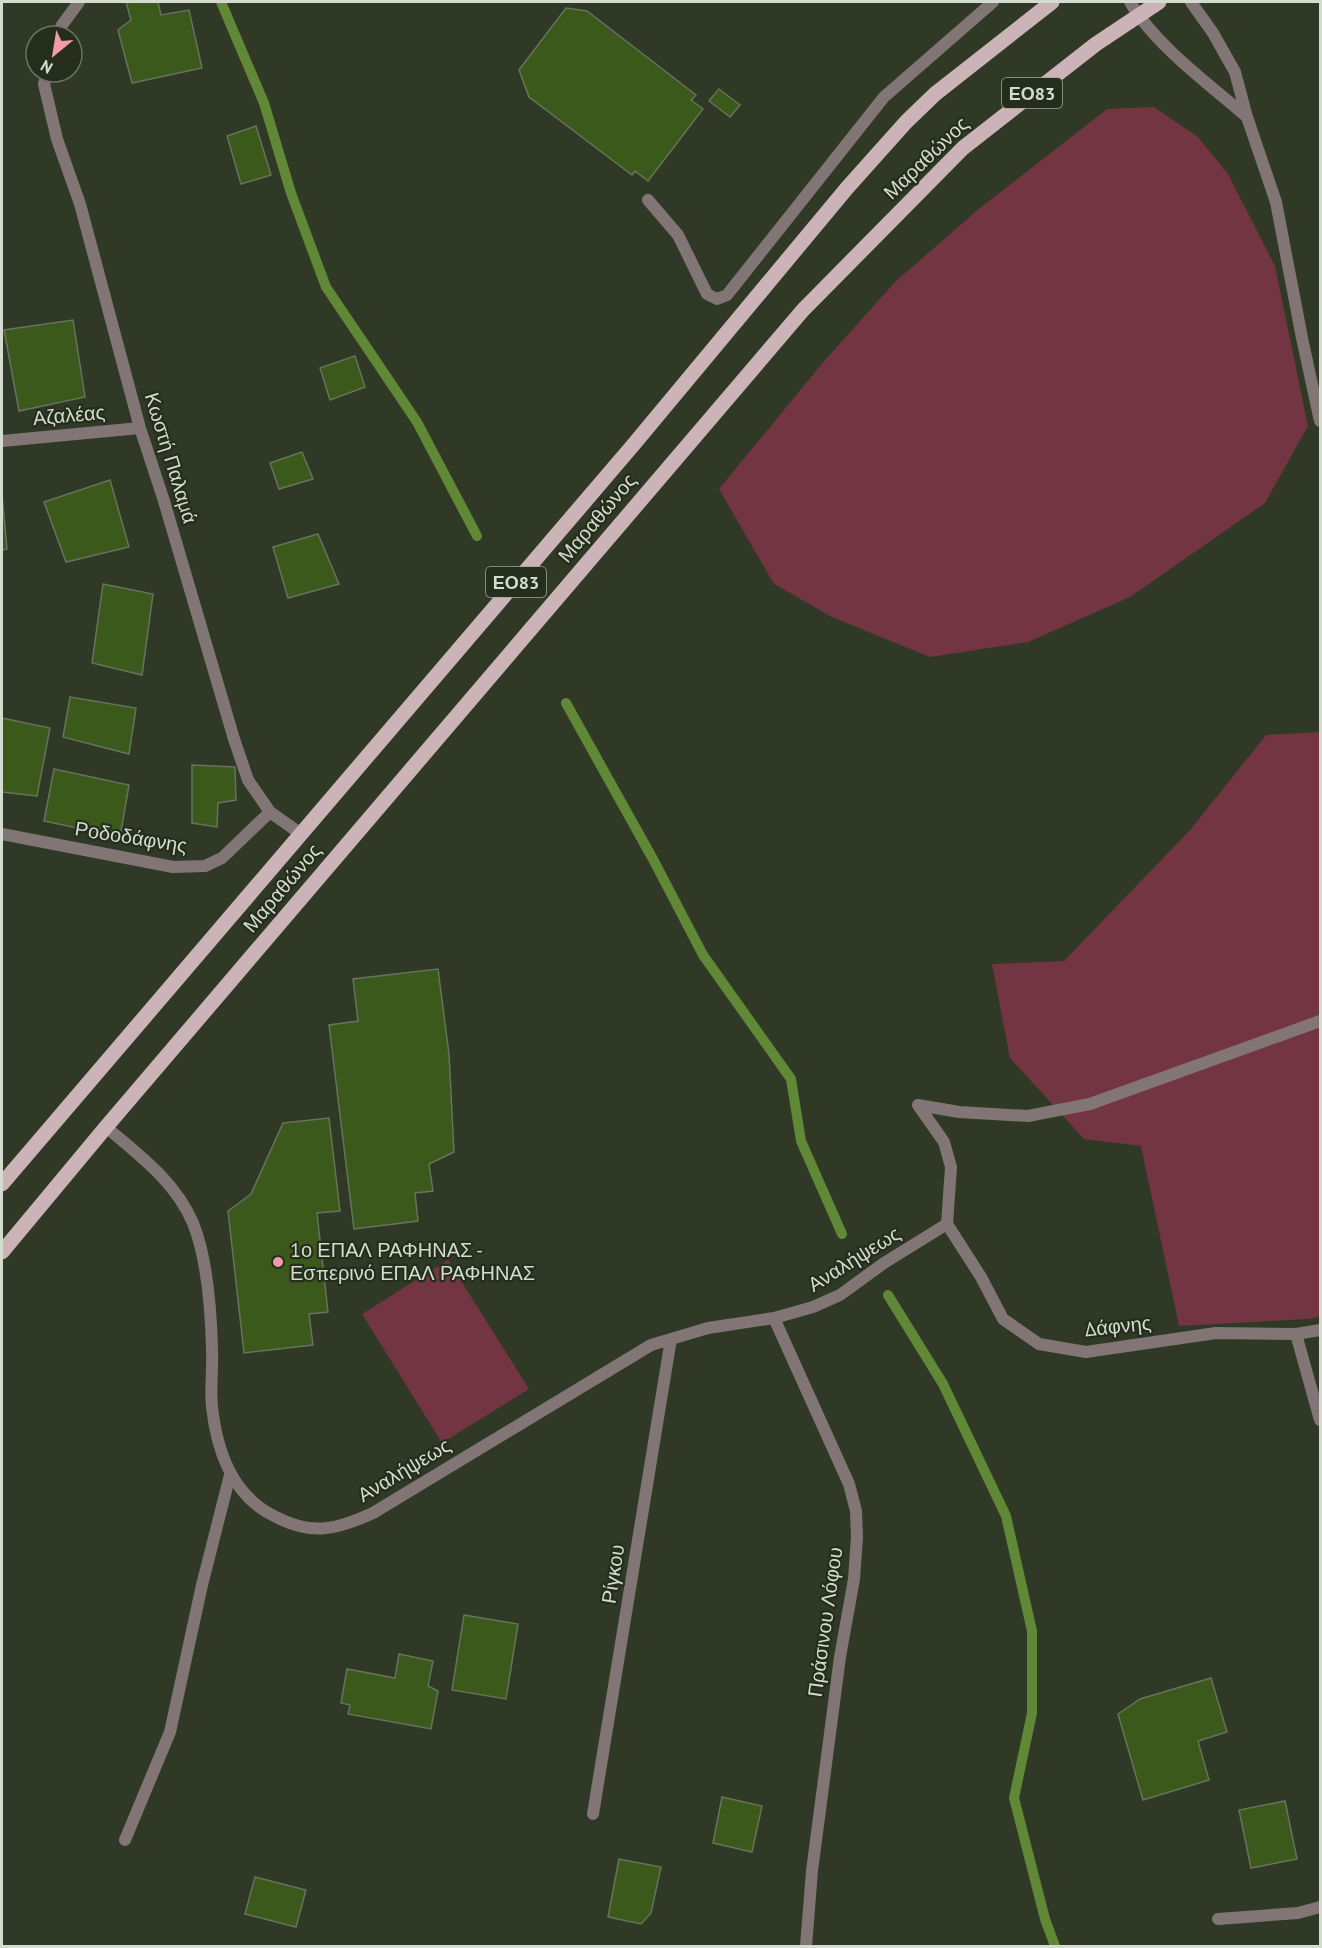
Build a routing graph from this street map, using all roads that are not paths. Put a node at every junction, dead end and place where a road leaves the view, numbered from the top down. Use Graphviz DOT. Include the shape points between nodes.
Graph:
graph roads {
  1 [pos="79,2"];
  2 [pos="993,2"];
  3 [pos="1052,2"];
  4 [pos="1130,2"];
  5 [pos="1159,2"];
  6 [pos="1191,2"];
  7 [pos="1138,16"];
  8 [pos="64,24"];
  9 [pos="44,84"];
  10 [pos="1247,117"];
  11 [pos="648,200"];
  12 [pos="1318,400"];
  13 [pos="1320,422"];
  14 [pos="140,428"];
  15 [pos="2,441"];
  16 [pos="270,812"];
  17 [pos="2,834"];
  18 [pos="301,834"];
  19 [pos="1320,1021"];
  20 [pos="106,1127"];
  21 [pos="2,1184"];
  22 [pos="947,1224"];
  23 [pos="2,1252"];
  24 [pos="774,1318"];
  25 [pos="1320,1330"];
  26 [pos="1296,1334"];
  27 [pos="670,1339"];
  28 [pos="1320,1420"];
  29 [pos="230,1475"];
  30 [pos="593,1814"];
  31 [pos="125,1840"];
  32 [pos="1320,1907"];
  33 [pos="1218,1919"];
  34 [pos="806,1947"];
  1 -- 8 [label="street"];
  2 -- 11 [label="street" via="885,97 723,298 707,294 678,234"];
  3 -- 18 [label="main road, Μαραθώνος / ΕΟ83" via="935,94 906,122 820,218 634,444"];
  4 -- 7 [label="street"];
  5 -- 7 [label="main road, Μαραθώνος / ΕΟ83"];
  6 -- 10 [label="street" via="1235,72"];
  7 -- 10 [label="street"];
  7 -- 20 [label="main road, Μαραθώνος / ΕΟ83" via="963,148 803,310"];
  9 -- 14 [label="street, Κωστή Παλαμά"];
  10 -- 12 [label="street" via="1276,202"];
  12 -- 13 [label="street"];
  14 -- 15 [label="street, Αζαλέας"];
  14 -- 16 [label="street, Κωστή Παλαμά" via="234,739 248,780"];
  16 -- 17 [label="street, Ροδοδάφνης" via="222,858 205,866 173,867"];
  16 -- 18 [label="street, Κωστή Παλαμά"];
  18 -- 21 [label="main road, Μαραθώνος / ΕΟ83"];
  19 -- 22 [label="street" via="1090,1104 1028,1116 918,1105 944,1142 951,1167"];
  20 -- 23 [label="main road, Μαραθώνος / ΕΟ83"];
  20 -- 29 [label="street, Αναλήψεως" via="171,1186 193,1224 205,1271 212,1347 212,1406"];
  22 -- 24 [label="street, Αναλήψεως" via="840,1295"];
  22 -- 26 [label="street, Δάφνης" via="1003,1319 1039,1344 1086,1352 1216,1333"];
  24 -- 27 [label="street, Αναλήψεως" via="708,1328"];
  24 -- 34 [label="street, Πράσινου Λόφου" via="849,1484 856,1511 854,1579 812,1871"];
  25 -- 26 [label="street, Δάφνης"];
  26 -- 28 [label="street"];
  27 -- 29 [label="street, Αναλήψεως" via="651,1345 393,1502 348,1524 327,1529 285,1522 244,1494"];
  27 -- 30 [label="street, Ρίγκου"];
  29 -- 31 [label="street" via="170,1732"];
  32 -- 33 [label="street" via="1298,1913"];
}
